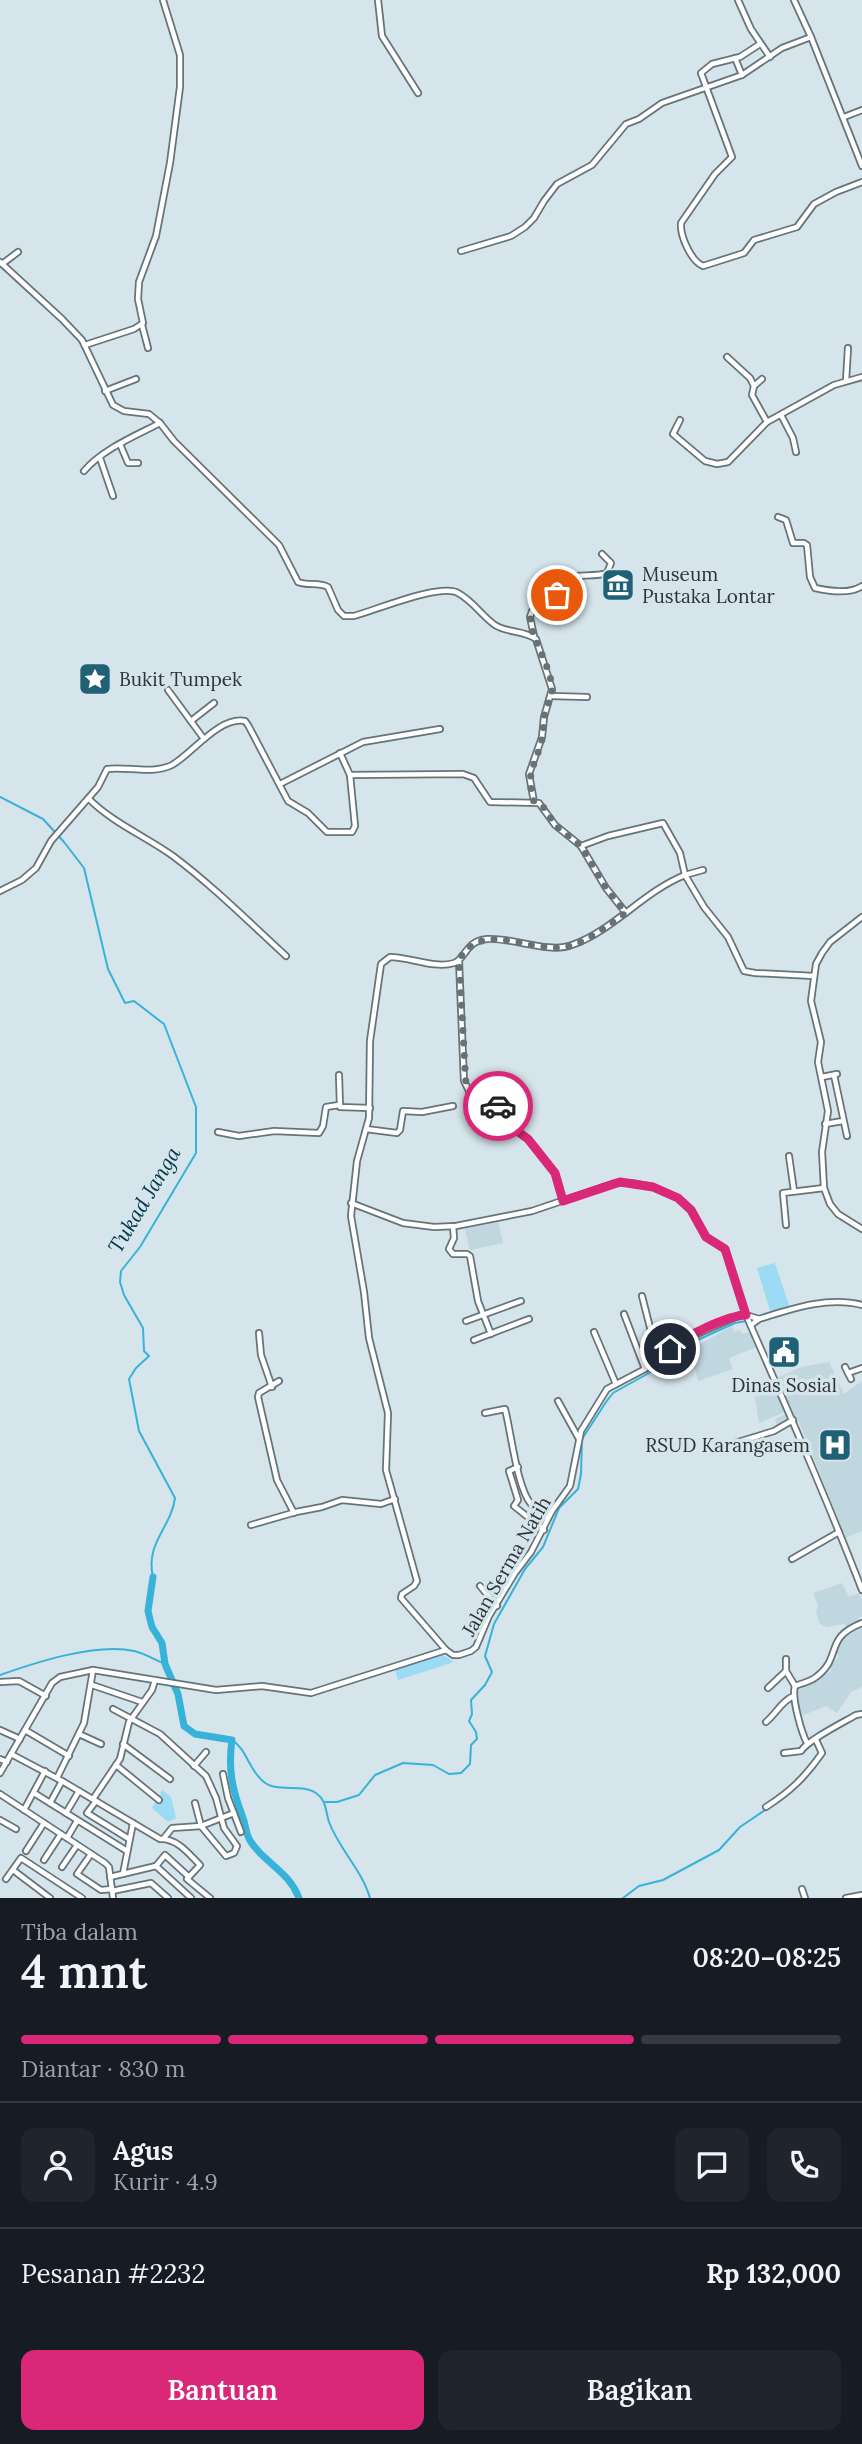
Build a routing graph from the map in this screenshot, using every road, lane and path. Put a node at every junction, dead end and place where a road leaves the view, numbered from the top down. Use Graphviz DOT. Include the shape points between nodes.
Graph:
graph roads {
  1 [pos="163,0"];
  2 [pos="378,0"];
  3 [pos="738,0"];
  4 [pos="794,0"];
  5 [pos="811,37"];
  6 [pos="760,44"];
  7 [pos="770,57"];
  8 [pos="736,58"];
  9 [pos="742,75"];
  10 [pos="706,89"];
  11 [pos="418,93"];
  12 [pos="862,110"];
  13 [pos="844,117"];
  14 [pos="862,166"];
  15 [pos="862,182"];
  16 [pos="461,251"];
  17 [pos="18,252"];
  18 [pos="1,264"];
  19 [pos="142,325"];
  20 [pos="85,345"];
  21 [pos="148,348"];
  22 [pos="848,348"];
  23 [pos="727,357"];
  24 [pos="862,377"];
  25 [pos="136,379"];
  26 [pos="762,379"];
  27 [pos="846,381"];
  28 [pos="754,386"];
  29 [pos="105,391"];
  30 [pos="781,415"];
  31 [pos="680,421"];
  32 [pos="767,422"];
  33 [pos="160,423"];
  34 [pos="120,444"];
  35 [pos="796,452"];
  36 [pos="100,458"];
  37 [pos="138,463"];
  38 [pos="84,471"];
  39 [pos="113,496"];
  40 [pos="778,517"];
  41 [pos="602,554"];
  42 [pos="862,586"];
  43 [pos="534,637"];
  44 [pos="169,690"];
  45 [pos="551,696"];
  46 [pos="587,697"];
  47 [pos="214,703"];
  48 [pos="191,721"];
  49 [pos="440,729"];
  50 [pos="204,739"];
  51 [pos="340,753"];
  52 [pos="351,775"];
  53 [pos="280,784"];
  54 [pos="89,799"];
  55 [pos="534,802"];
  56 [pos="581,846"];
  57 [pos="703,870"];
  58 [pos="685,875"];
  59 [pos="0,891"];
  60 [pos="626,913"];
  61 [pos="862,917"];
  62 [pos="286,956"];
  63 [pos="459,960"];
  64 [pos="814,976"];
  65 [pos="339,1075"];
  66 [pos="822,1077"];
  67 [pos="339,1105"];
  68 [pos="453,1107"];
  69 [pos="370,1108"];
  70 [pos="843,1121"];
  71 [pos="825,1124"];
  72 [pos="366,1129"];
  73 [pos="218,1132"];
  74 [pos="846,1136"];
  75 [pos="789,1156"];
  76 [pos="824,1188"];
  77 [pos="794,1191"];
  78 [pos="563,1201"];
  79 [pos="351,1203"];
  80 [pos="786,1225"];
  81 [pos="453,1227"];
  82 [pos="862,1229"];
  83 [pos="642,1296"];
  84 [pos="522,1301"];
  85 [pos="862,1304"];
  86 [pos="484,1314"];
  87 [pos="624,1314"];
  88 [pos="746,1315"];
  89 [pos="759,1319"];
  90 [pos="529,1320"];
  91 [pos="466,1321"];
  92 [pos="751,1325"];
  93 [pos="594,1332"];
  94 [pos="259,1333"];
  95 [pos="491,1334"];
  96 [pos="474,1340"];
  97 [pos="658,1359"];
  98 [pos="845,1367"];
  99 [pos="862,1368"];
  100 [pos="645,1369"];
  101 [pos="848,1373"];
  102 [pos="851,1379"];
  103 [pos="279,1381"];
  104 [pos="615,1384"];
  105 [pos="272,1387"];
  106 [pos="558,1401"];
  107 [pos="485,1413"];
  108 [pos="793,1420"];
  109 [pos="579,1439"];
  110 [pos="725,1446"];
  111 [pos="518,1467"];
  112 [pos="395,1499"];
  113 [pos="294,1513"];
  114 [pos="548,1518"];
  115 [pos="251,1525"];
  116 [pos="544,1530"];
  117 [pos="838,1532"];
  118 [pos="792,1559"];
  119 [pos="480,1586"];
  120 [pos="862,1590"];
  121 [pos="497,1605"];
  122 [pos="862,1623"];
  123 [pos="446,1650"];
  124 [pos="786,1659"];
  125 [pos="93,1670"];
  126 [pos="786,1671"];
  127 [pos="158,1681"];
  128 [pos="0,1682"];
  129 [pos="92,1685"];
  130 [pos="795,1686"];
  131 [pos="768,1688"];
  132 [pos="46,1696"];
  133 [pos="794,1696"];
  134 [pos="142,1702"];
  135 [pos="113,1709"];
  136 [pos="862,1714"];
  137 [pos="130,1718"];
  138 [pos="766,1722"];
  139 [pos="0,1730"];
  140 [pos="25,1730"];
  141 [pos="79,1734"];
  142 [pos="20,1740"];
  143 [pos="816,1740"];
  144 [pos="807,1742"];
  145 [pos="102,1744"];
  146 [pos="123,1744"];
  147 [pos="206,1752"];
  148 [pos="11,1754"];
  149 [pos="784,1754"];
  150 [pos="69,1756"];
  151 [pos="0,1759"];
  152 [pos="7,1762"];
  153 [pos="116,1765"];
  154 [pos="194,1766"];
  155 [pos="46,1771"];
  156 [pos="0,1773"];
  157 [pos="223,1774"];
  158 [pos="60,1779"];
  159 [pos="170,1779"];
  160 [pos="79,1791"];
  161 [pos="34,1793"];
  162 [pos="0,1794"];
  163 [pos="94,1800"];
  164 [pos="159,1800"];
  165 [pos="50,1803"];
  166 [pos="195,1803"];
  167 [pos="766,1807"];
  168 [pos="23,1810"];
  169 [pos="66,1813"];
  170 [pos="234,1813"];
  171 [pos="221,1818"];
  172 [pos="0,1820"];
  173 [pos="78,1821"];
  174 [pos="133,1823"];
  175 [pos="44,1824"];
  176 [pos="201,1826"];
  177 [pos="16,1829"];
  178 [pos="241,1832"];
  179 [pos="61,1834"];
  180 [pos="67,1838"];
  181 [pos="164,1838"];
  182 [pos="130,1839"];
  183 [pos="77,1845"];
  184 [pos="26,1851"];
  185 [pos="127,1851"];
  186 [pos="91,1854"];
  187 [pos="44,1860"];
  188 [pos="156,1866"];
  189 [pos="62,1867"];
  190 [pos="13,1870"];
  191 [pos="123,1874"];
  192 [pos="110,1877"];
  193 [pos="189,1877"];
  194 [pos="6,1879"];
  195 [pos="802,1889"];
  196 [pos="112,1890"];
  197 [pos="862,1895"];
  198 [pos="78,1897"];
  199 [pos="50,1898"];
  200 [pos="113,1898"];
  201 [pos="168,1898"];
  202 [pos="191,1898"];
  203 [pos="210,1898"];
  204 [pos="805,1898"];
  205 [pos="846,1898"];
  1 -- 19 [label="street" via="180,55 180,87 156,236 139,282"];
  2 -- 11 [label="street" via="382,36"];
  3 -- 6 [label="street"];
  4 -- 5 [label="street"];
  5 -- 7 [label="street"];
  5 -- 13 [label="street"];
  6 -- 7 [label="street"];
  6 -- 8 [label="street"];
  7 -- 9 [label="street"];
  8 -- 9 [label="street"];
  8 -- 10 [label="street" via="702,72"];
  9 -- 10 [label="street"];
  10 -- 15 [label="street" via="732,157 715,173 681,223 683,238 700,266 741,254 754,240 797,227 821,199"];
  10 -- 16 [label="street" via="662,103 622,128 599,159 554,188 525,227 511,236"];
  12 -- 13 [label="street"];
  13 -- 14 [label="street"];
  17 -- 18 [label="street"];
  18 -- 20 [label="street"];
  19 -- 20 [label="street"];
  19 -- 21 [label="street"];
  20 -- 29 [label="street"];
  22 -- 27 [label="street"];
  23 -- 28 [label="street"];
  24 -- 27 [label="street"];
  25 -- 29 [label="street"];
  26 -- 28 [label="street"];
  27 -- 30 [label="street"];
  28 -- 32 [label="street" via="751,395"];
  29 -- 33 [label="street" via="116,408 145,412"];
  30 -- 32 [label="street"];
  30 -- 35 [label="street"];
  31 -- 32 [label="street" via="673,434 705,461 717,464 727,462"];
  33 -- 34 [label="street"];
  33 -- 43 [label="street" via="279,545 295,580 328,587 344,615 445,590 465,597 498,627"];
  34 -- 36 [label="street"];
  34 -- 37 [label="street" via="128,463"];
  36 -- 38 [label="street"];
  36 -- 39 [label="street"];
  40 -- 42 [label="street" via="786,520 793,543 807,545 813,587 828,592"];
  41 -- 43 [label="street" via="611,563 607,573 565,578 553,604 532,611"];
  43 -- 45 [label="street" via="548,672"];
  44 -- 48 [label="street"];
  45 -- 46 [label="street"];
  45 -- 55 [label="street" via="529,774"];
  47 -- 48 [label="street"];
  48 -- 50 [label="street"];
  49 -- 51 [label="street" via="373,740"];
  50 -- 53 [label="street" via="230,723 245,721"];
  50 -- 54 [label="street" via="172,765 138,771 110,768"];
  51 -- 52 [label="street"];
  51 -- 53 [label="street"];
  52 -- 53 [label="street" via="355,826 348,834 324,830 288,801"];
  52 -- 55 [label="street" via="463,774 474,778 490,802"];
  54 -- 59 [label="street" via="51,841 36,868"];
  54 -- 62 [label="street" via="187,867"];
  55 -- 56 [label="street"];
  56 -- 58 [label="street" via="663,823 682,857"];
  56 -- 60 [label="street"];
  57 -- 58 [label="street"];
  58 -- 60 [label="street" via="655,889"];
  58 -- 64 [label="street" via="728,937 744,971"];
  60 -- 63 [label="street" via="571,946 488,939 471,945"];
  61 -- 64 [label="street" via="825,947"];
  63 -- 69 [label="street" via="442,964 390,957 381,964 370,1041"];
  63 -- 78 [label="street" via="467,1090 492,1092 509,1125 528,1139 555,1173"];
  64 -- 66 [label="street" via="811,1001 821,1042 818,1062"];
  65 -- 67 [label="street"];
  66 -- 70 [label="street" via="836,1075"];
  66 -- 71 [label="street" via="828,1111"];
  67 -- 69 [label="street"];
  67 -- 73 [label="street" via="326,1107 318,1133 274,1130 239,1136"];
  68 -- 72 [label="street" via="403,1111 397,1133"];
  69 -- 72 [label="street"];
  70 -- 71 [label="street"];
  70 -- 74 [label="street"];
  71 -- 76 [label="street"];
  72 -- 79 [label="street"];
  75 -- 77 [label="street"];
  76 -- 77 [label="street"];
  76 -- 82 [label="street" via="838,1214"];
  77 -- 80 [label="street" via="783,1194"];
  78 -- 81 [label="street"];
  78 -- 88 [label="street" via="620,1182 653,1187 678,1198 691,1210 706,1237 725,1249"];
  79 -- 81 [label="street" via="403,1223"];
  79 -- 112 [label="street" via="369,1338 388,1413 386,1470"];
  81 -- 86 [label="street" via="449,1250 470,1256 475,1292"];
  83 -- 97 [label="street"];
  84 -- 86 [label="street"];
  85 -- 89 [label="street" via="821,1303"];
  86 -- 91 [label="street"];
  86 -- 95 [label="street"];
  87 -- 100 [label="street"];
  88 -- 89 [label="street"];
  88 -- 92 [label="street"];
  88 -- 97 [label="street, Jalan Serma Natih" via="686,1338"];
  89 -- 92 [label="street"];
  90 -- 95 [label="street"];
  92 -- 108 [label="street"];
  93 -- 104 [label="street"];
  94 -- 105 [label="street"];
  95 -- 96 [label="street"];
  97 -- 100 [label="street, Jalan Serma Natih"];
  98 -- 101 [label="street"];
  99 -- 101 [label="street"];
  100 -- 104 [label="street, Jalan Serma Natih"];
  101 -- 102 [label="street"];
  103 -- 105 [label="street"];
  104 -- 109 [label="street, Jalan Serma Natih" via="599,1401"];
  105 -- 113 [label="street" via="258,1396 278,1480"];
  106 -- 109 [label="street"];
  107 -- 111 [label="street" via="505,1409"];
  108 -- 110 [label="street"];
  108 -- 117 [label="street"];
  109 -- 114 [label="street, Jalan Serma Natih" via="573,1480"];
  111 -- 114 [label="street" via="529,1502"];
  111 -- 116 [label="street" via="509,1471 518,1500 514,1506"];
  112 -- 113 [label="street" via="381,1504 347,1499"];
  112 -- 123 [label="street" via="417,1581 402,1594 402,1600"];
  113 -- 115 [label="street"];
  114 -- 116 [label="street, Jalan Serma Natih"];
  116 -- 121 [label="street, Jalan Serma Natih"];
  117 -- 118 [label="street"];
  117 -- 120 [label="street"];
  119 -- 121 [label="street"];
  121 -- 123 [label="street, Jalan Serma Natih" via="474,1649 459,1655"];
  122 -- 130 [label="street" via="840,1635 832,1657 816,1678"];
  123 -- 127 [label="street, Jalan Serma Natih" via="311,1693 262,1686 225,1690"];
  124 -- 126 [label="street"];
  125 -- 127 [label="street, Jalan Serma Natih"];
  125 -- 129 [label="street"];
  125 -- 132 [label="street" via="58,1679"];
  126 -- 130 [label="street"];
  126 -- 131 [label="street"];
  127 -- 134 [label="street"];
  128 -- 132 [label="street" via="19,1681"];
  129 -- 134 [label="street"];
  129 -- 141 [label="street"];
  130 -- 133 [label="street"];
  132 -- 140 [label="street"];
  133 -- 138 [label="street"];
  133 -- 144 [label="street"];
  134 -- 137 [label="street"];
  135 -- 137 [label="street"];
  136 -- 143 [label="street"];
  137 -- 146 [label="street"];
  137 -- 154 [label="street" via="160,1734"];
  139 -- 142 [label="street"];
  140 -- 142 [label="street"];
  140 -- 150 [label="street"];
  141 -- 145 [label="street"];
  141 -- 150 [label="street"];
  142 -- 148 [label="street"];
  143 -- 144 [label="street"];
  143 -- 167 [label="street" via="822,1753 812,1769"];
  144 -- 149 [label="street" via="801,1751"];
  146 -- 153 [label="street"];
  146 -- 159 [label="street"];
  147 -- 154 [label="street"];
  148 -- 152 [label="street"];
  148 -- 155 [label="street"];
  150 -- 158 [label="street"];
  151 -- 152 [label="street"];
  152 -- 156 [label="street"];
  153 -- 163 [label="street"];
  153 -- 164 [label="street"];
  154 -- 171 [label="street" via="208,1780"];
  155 -- 158 [label="street"];
  155 -- 161 [label="street"];
  157 -- 170 [label="street"];
  158 -- 160 [label="street"];
  158 -- 165 [label="street"];
  160 -- 163 [label="street"];
  160 -- 169 [label="street"];
  161 -- 165 [label="street"];
  161 -- 168 [label="street"];
  162 -- 168 [label="street"];
  163 -- 174 [label="street"];
  163 -- 182 [label="street" via="88,1814"];
  165 -- 169 [label="street"];
  166 -- 176 [label="street"];
  168 -- 175 [label="street"];
  169 -- 173 [label="street"];
  170 -- 171 [label="street"];
  170 -- 178 [label="street"];
  171 -- 176 [label="street"];
  171 -- 176 [label="street" via="237,1846 230,1856"];
  172 -- 177 [label="street"];
  173 -- 180 [label="street"];
  173 -- 185 [label="street"];
  174 -- 181 [label="street"];
  174 -- 182 [label="street"];
  175 -- 179 [label="street"];
  175 -- 184 [label="street"];
  176 -- 181 [label="street" via="172,1828"];
  179 -- 180 [label="street"];
  179 -- 187 [label="street"];
  180 -- 183 [label="street"];
  181 -- 193 [label="street" via="177,1843 200,1865"];
  182 -- 185 [label="street"];
  183 -- 186 [label="street"];
  183 -- 189 [label="street"];
  185 -- 191 [label="street"];
  186 -- 192 [label="street" via="107,1865"];
  186 -- 196 [label="street" via="77,1874 101,1890"];
  188 -- 191 [label="street"];
  188 -- 193 [label="street" via="164,1855"];
  188 -- 202 [label="street"];
  190 -- 194 [label="street"];
  190 -- 198 [label="street" via="21,1858"];
  190 -- 199 [label="street"];
  191 -- 192 [label="street"];
  192 -- 196 [label="street"];
  193 -- 203 [label="street"];
  195 -- 204 [label="street"];
  196 -- 200 [label="street"];
  196 -- 201 [label="street" via="151,1883"];
  197 -- 205 [label="street"];
}
